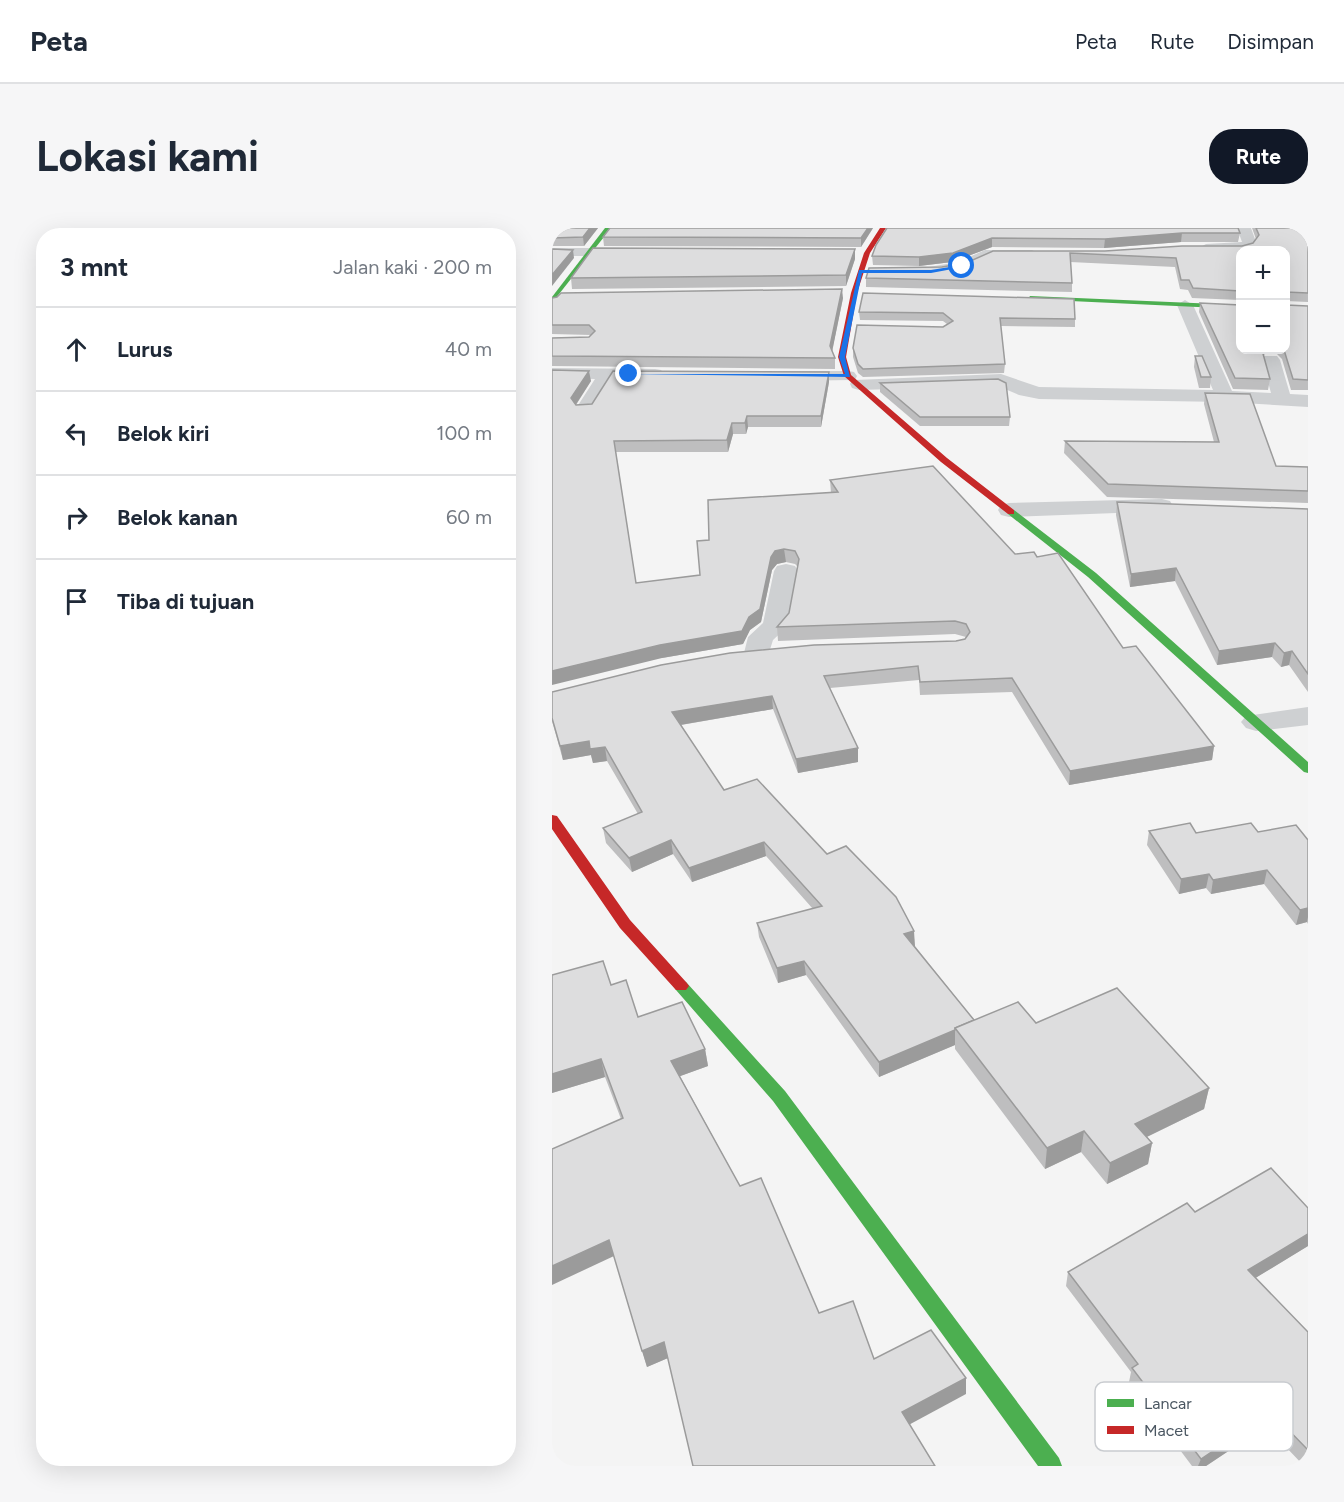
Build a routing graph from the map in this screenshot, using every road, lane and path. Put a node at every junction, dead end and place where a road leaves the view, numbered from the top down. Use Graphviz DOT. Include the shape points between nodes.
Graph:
graph roads {
  1 [pos="608,228"];
  2 [pos="1244,228"];
  3 [pos="878,230"];
  4 [pos="1193,248"];
  5 [pos="552,252"];
  6 [pos="588,252"];
  7 [pos="643,252"];
  8 [pos="1050,254"];
  9 [pos="860,271"];
  10 [pos="876,271"];
  11 [pos="919,271"];
  12 [pos="556,289"];
  13 [pos="833,293"];
  14 [pos="860,294"];
  15 [pos="578,295"];
  16 [pos="1018,297"];
  17 [pos="1185,305"];
  18 [pos="1236,307"];
  19 [pos="1271,360"];
  20 [pos="552,373"];
  21 [pos="607,374"];
  22 [pos="679,374"];
  23 [pos="762,375"];
  24 [pos="854,380"];
  25 [pos="1225,396"];
  26 [pos="1283,401"];
  27 [pos="1308,401"];
  28 [pos="585,410"];
  29 [pos="1183,507"];
  30 [pos="1009,510"];
  31 [pos="786,571"];
  32 [pos="729,656"];
  33 [pos="1308,716"];
  34 [pos="1256,722"];
  35 [pos="1308,769"];
  36 [pos="553,823"];
  37 [pos="1051,1466"];
  1 -- 6 [label="main road"];
  2 -- 4 [label="street" via="1249,242 1246,246"];
  3 -- 9 [label="main road" via="861,253"];
  5 -- 6 [label="street"];
  6 -- 7 [label="street"];
  6 -- 12 [label="main road"];
  8 -- 11 [label="street" via="985,254 956,268"];
  9 -- 10 [label="street"];
  9 -- 14 [label="main road"];
  12 -- 15 [label="street"];
  13 -- 14 [label="street"];
  14 -- 24 [label="main road" via="842,357"];
  16 -- 17 [label="main road"];
  17 -- 18 [label="main road"];
  17 -- 25 [label="street"];
  19 -- 26 [label="street"];
  20 -- 21 [label="street"];
  21 -- 22 [label="street"];
  21 -- 28 [label="street"];
  23 -- 24 [label="street"];
  24 -- 25 [label="street" via="1001,380 1039,393"];
  24 -- 30 [label="main road" via="944,460"];
  25 -- 26 [label="street"];
  26 -- 27 [label="street"];
  29 -- 30 [label="street"];
  30 -- 34 [label="main road" via="1092,575"];
  31 -- 32 [label="street" via="775,626 761,637 769,652"];
  33 -- 34 [label="street"];
  34 -- 35 [label="main road"];
  36 -- 37 [label="main road" via="626,924 779,1096"];
}
